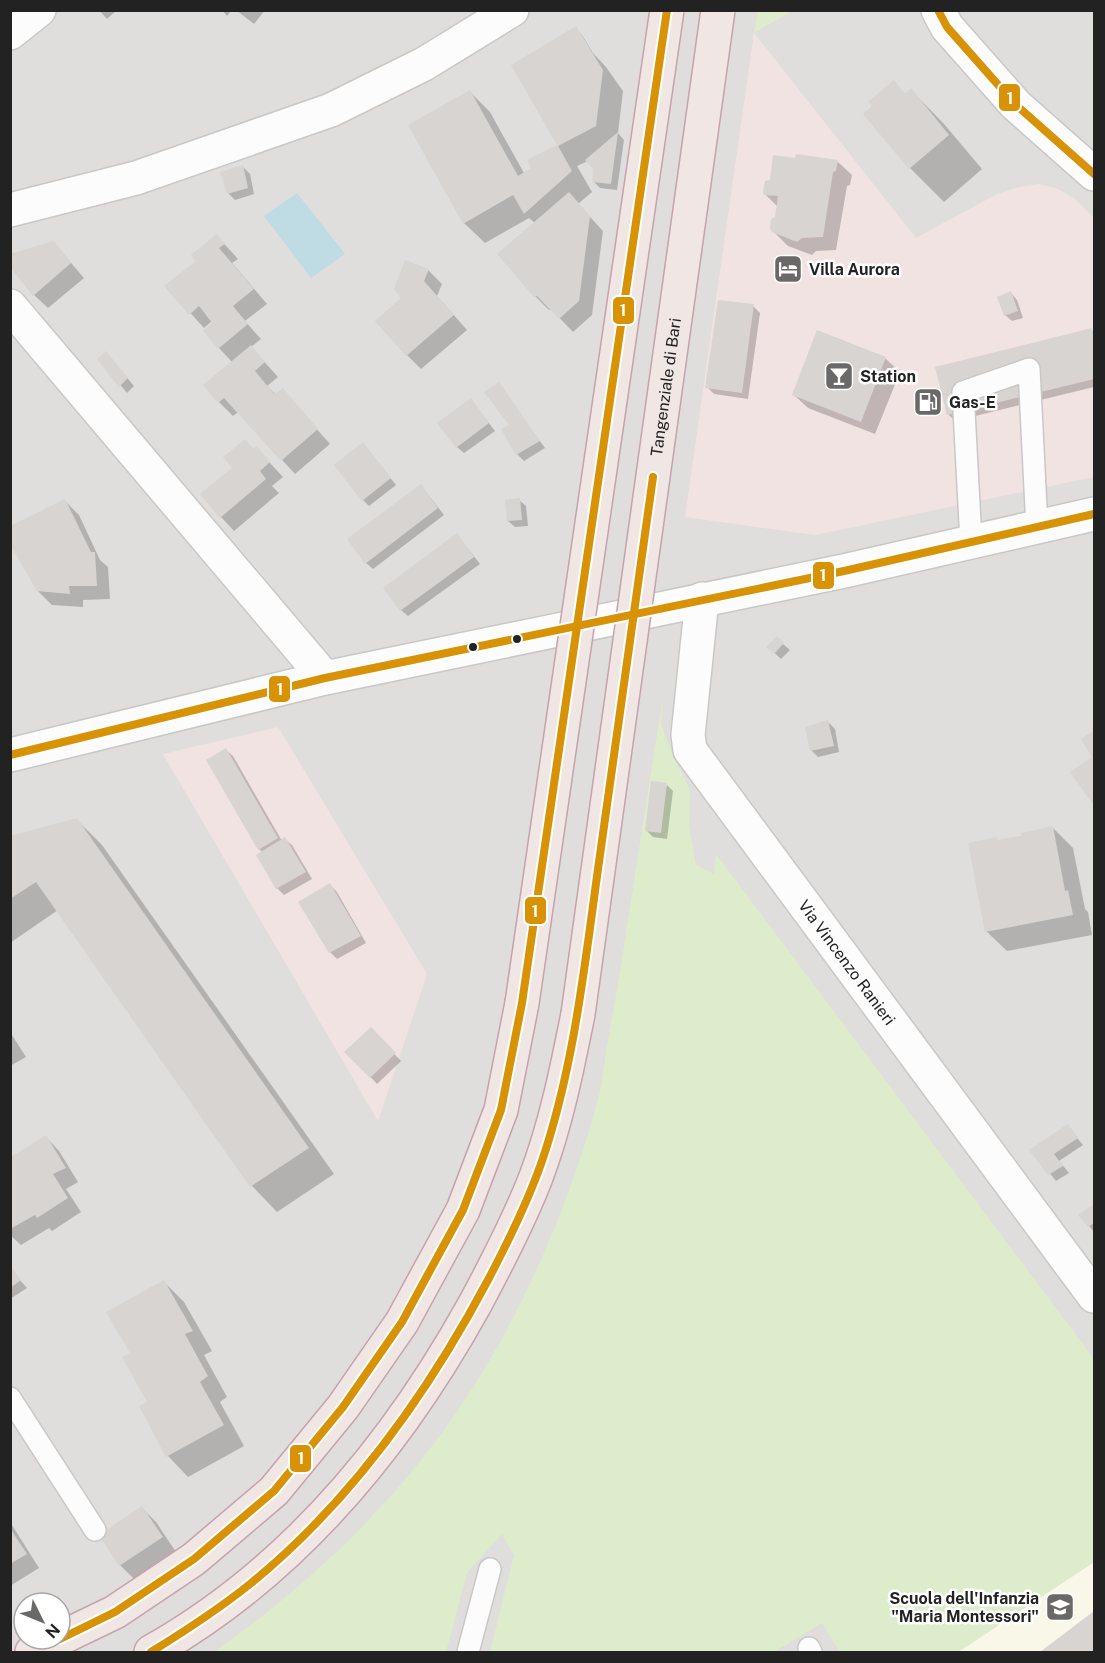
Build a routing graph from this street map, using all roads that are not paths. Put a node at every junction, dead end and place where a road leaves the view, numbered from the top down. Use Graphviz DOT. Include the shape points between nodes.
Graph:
graph roads {
  1 [pos="39,10"];
  2 [pos="512,10"];
  3 [pos="667,10"];
  4 [pos="718,10"];
  5 [pos="938,10"];
  6 [pos="10,33"];
  7 [pos="1095,174"];
  8 [pos="10,210"];
  9 [pos="10,306"];
  10 [pos="1095,514"];
  11 [pos="1037,528"];
  12 [pos="971,542"];
  13 [pos="702,599"];
  14 [pos="325,678"];
  15 [pos="10,754"];
  16 [pos="1095,1296"];
  17 [pos="10,1398"];
  18 [pos="94,1530"];
  19 [pos="490,1569"];
  20 [pos="32,1653"];
  21 [pos="152,1653"];
  22 [pos="468,1653"];
  1 -- 6 [label="street"];
  2 -- 8 [label="street" via="424,64 331,110 136,178"];
  3 -- 20 [label="highway, bridge" via="522,1003 501,1110 464,1210 402,1322 343,1407 274,1491 194,1559 115,1612"];
  4 -- 21 [label="highway, Tangenziale di Bari, bridge" via="578,1014 561,1098 536,1177 498,1260 451,1347 351,1487 300,1541 245,1589"];
  5 -- 7 [label="street" via="947,27 1016,105"];
  9 -- 14 [label="street"];
  10 -- 11 [label="street"];
  11 -- 12 [label="street"];
  11 -- 12 [label="lane" via="1029,369 963,392"];
  12 -- 13 [label="street"];
  13 -- 14 [label="street"];
  13 -- 16 [label="street, Via Vincenzo Ranieri" via="688,735 690,750"];
  14 -- 15 [label="street"];
  17 -- 18 [label="lane"];
  19 -- 22 [label="lane"];
}
